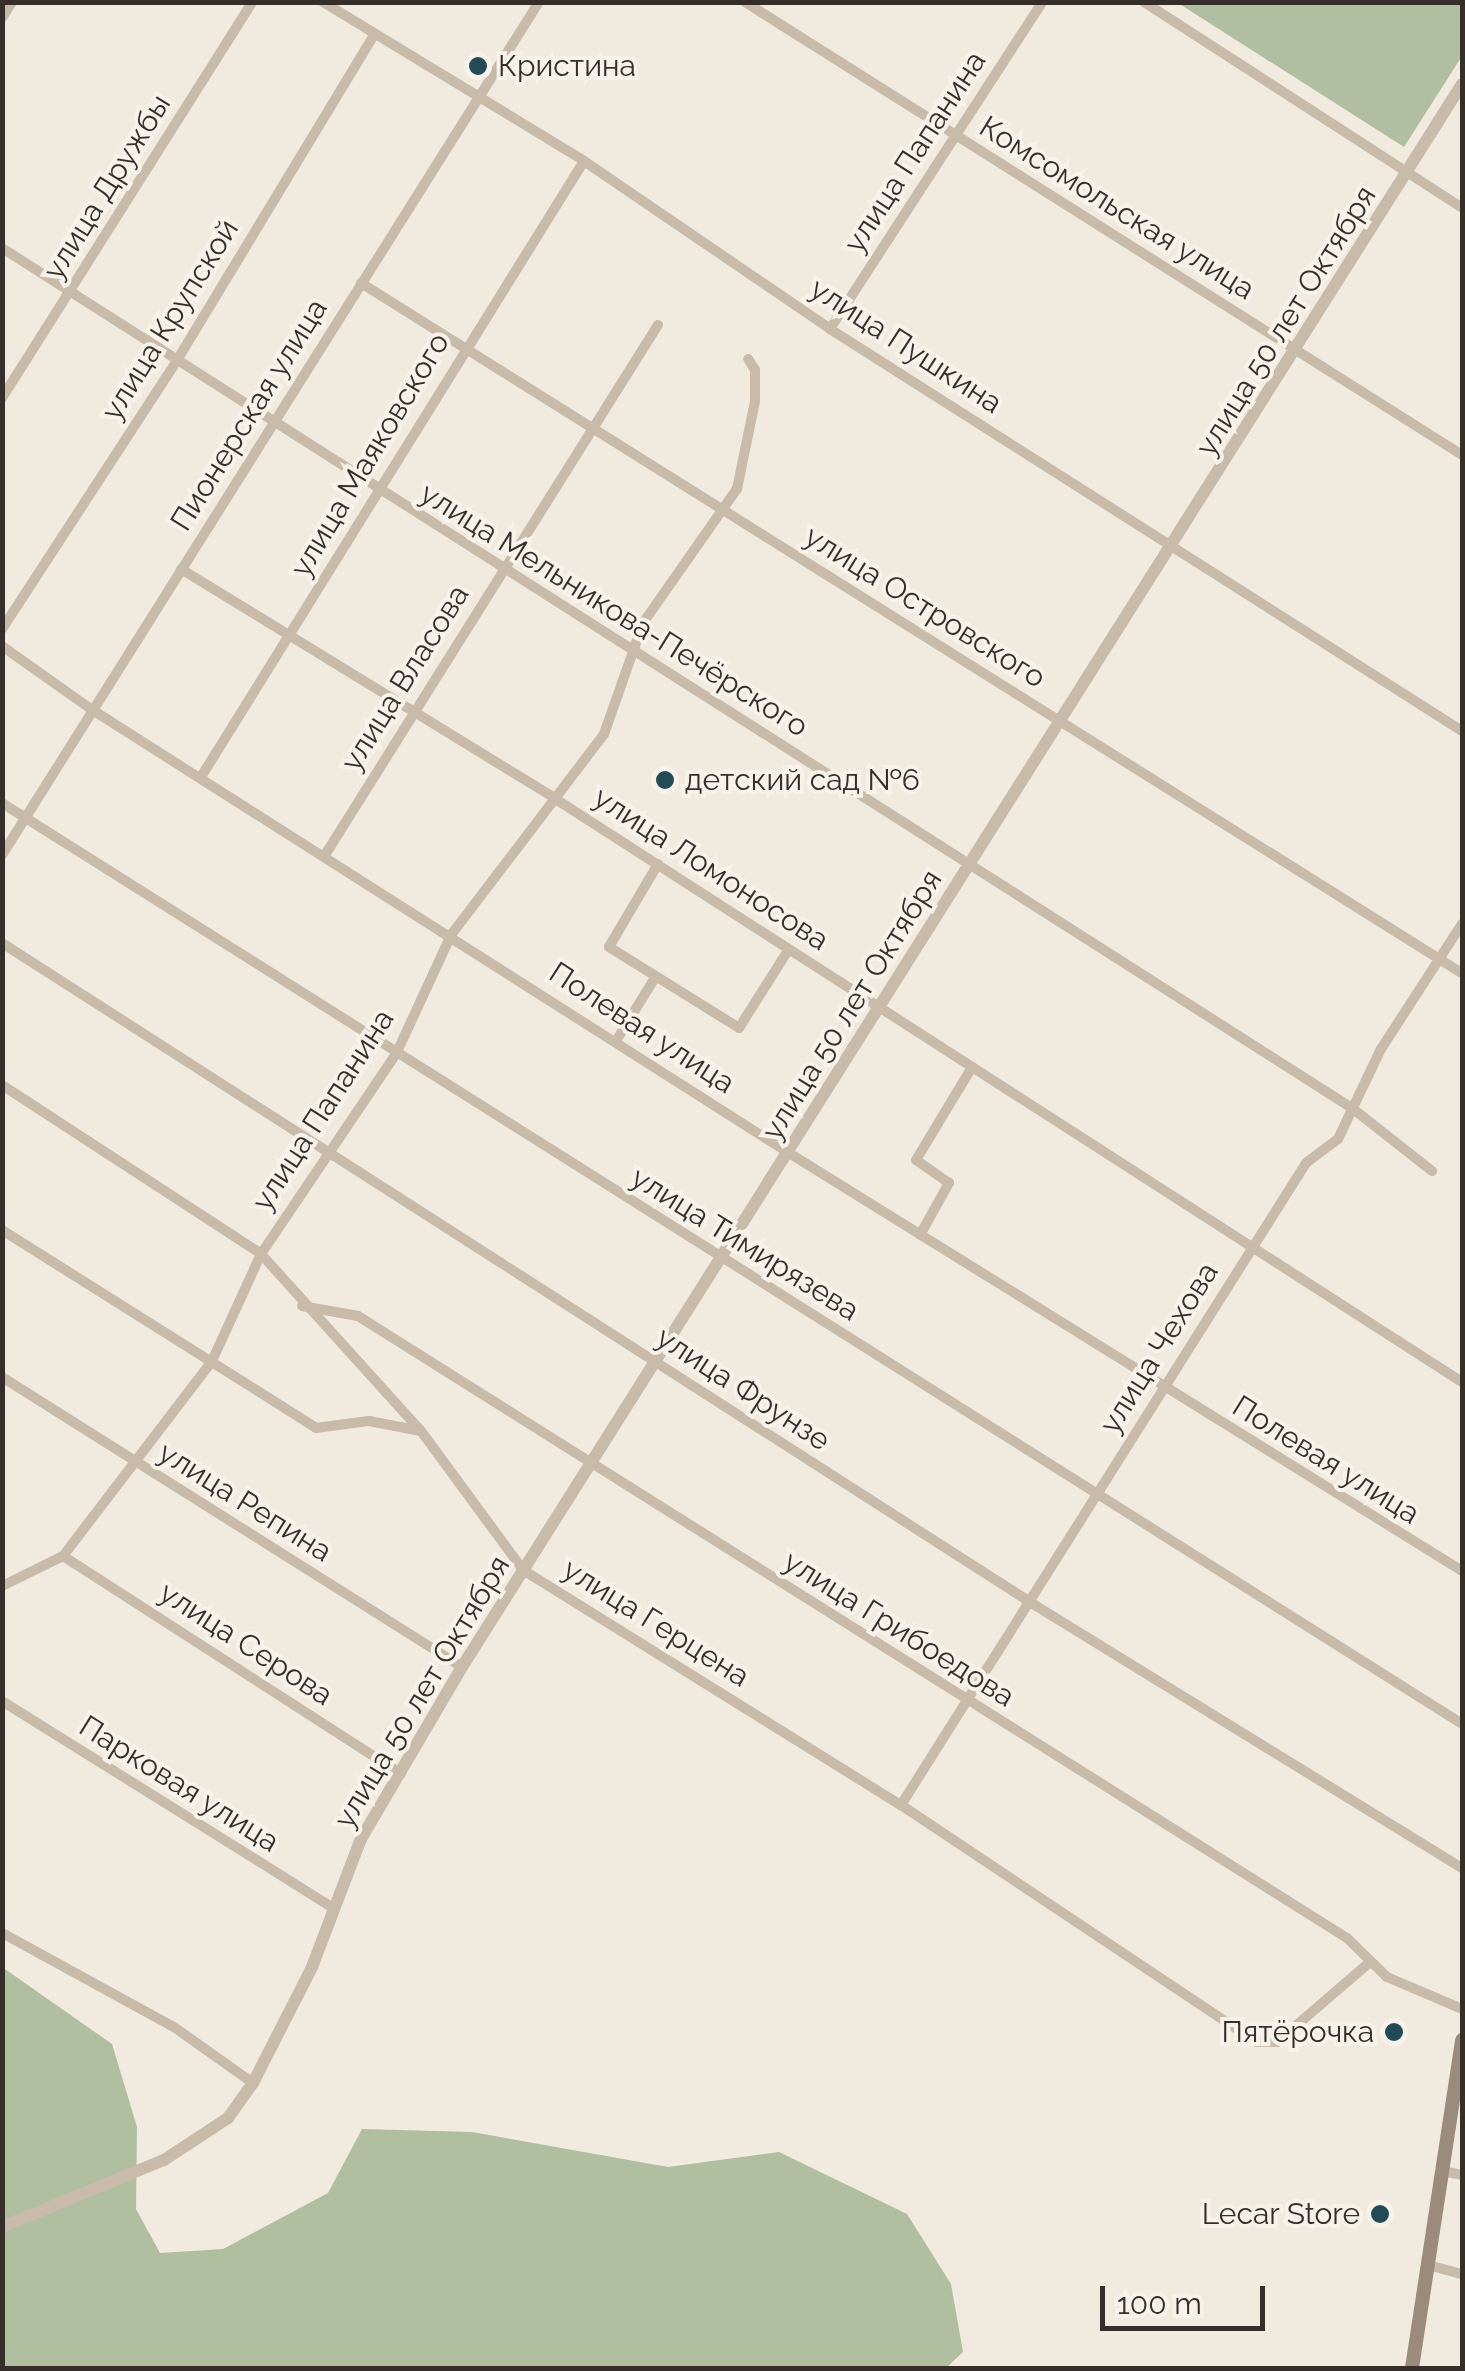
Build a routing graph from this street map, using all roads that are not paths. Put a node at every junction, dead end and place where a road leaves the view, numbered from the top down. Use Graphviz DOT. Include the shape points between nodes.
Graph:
graph roads {
  1 [pos="12,2"];
  2 [pos="252,2"];
  3 [pos="323,2"];
  4 [pos="538,2"];
  5 [pos="745,2"];
  6 [pos="1042,2"];
  7 [pos="1144,2"];
  8 [pos="2,18"];
  9 [pos="374,35"];
  10 [pos="1462,84"];
  11 [pos="479,102"];
  12 [pos="955,134"];
  13 [pos="584,161"];
  14 [pos="1408,174"];
  15 [pos="1462,208"];
  16 [pos="2,248"];
  17 [pos="362,283"];
  18 [pos="71,292"];
  19 [pos="658,325"];
  20 [pos="830,328"];
  21 [pos="462,350"];
  22 [pos="1298,352"];
  23 [pos="748,359"];
  24 [pos="176,362"];
  25 [pos="2,398"];
  26 [pos="273,426"];
  27 [pos="592,430"];
  28 [pos="1462,455"];
  29 [pos="378,491"];
  30 [pos="724,510"];
  31 [pos="1172,546"];
  32 [pos="181,569"];
  33 [pos="503,569"];
  34 [pos="2,629"];
  35 [pos="289,635"];
  36 [pos="2,646"];
  37 [pos="635,652"];
  38 [pos="91,710"];
  39 [pos="413,711"];
  40 [pos="1059,722"];
  41 [pos="1462,731"];
  42 [pos="201,776"];
  43 [pos="554,798"];
  44 [pos="2,803"];
  45 [pos="24,816"];
  46 [pos="2,855"];
  47 [pos="325,855"];
  48 [pos="658,864"];
  49 [pos="970,865"];
  50 [pos="1462,924"];
  51 [pos="451,935"];
  52 [pos="2,943"];
  53 [pos="789,949"];
  54 [pos="1440,960"];
  55 [pos="1462,973"];
  56 [pos="656,976"];
  57 [pos="880,1008"];
  58 [pos="616,1041"];
  59 [pos="397,1052"];
  60 [pos="972,1067"];
  61 [pos="2,1085"];
  62 [pos="1352,1108"];
  63 [pos="326,1152"];
  64 [pos="789,1152"];
  65 [pos="1432,1171"];
  66 [pos="2,1230"];
  67 [pos="920,1235"];
  68 [pos="1252,1248"];
  69 [pos="261,1254"];
  70 [pos="721,1260"];
  71 [pos="302,1306"];
  72 [pos="212,1361"];
  73 [pos="657,1362"];
  74 [pos="2,1377"];
  75 [pos="1462,1382"];
  76 [pos="1162,1388"];
  77 [pos="421,1431"];
  78 [pos="136,1464"];
  79 [pos="590,1466"];
  80 [pos="1098,1494"];
  81 [pos="63,1556"];
  82 [pos="523,1570"];
  83 [pos="1462,1571"];
  84 [pos="2,1586"];
  85 [pos="1033,1604"];
  86 [pos="462,1667"];
  87 [pos="2,1701"];
  88 [pos="967,1702"];
  89 [pos="1462,1724"];
  90 [pos="401,1774"];
  91 [pos="902,1805"];
  92 [pos="1462,1868"];
  93 [pos="332,1907"];
  94 [pos="2,1933"];
  95 [pos="1369,1962"];
  96 [pos="1462,2009"];
  97 [pos="1462,2040"];
  98 [pos="253,2083"];
  99 [pos="1442,2171"];
  100 [pos="1462,2175"];
  101 [pos="2,2226"];
  102 [pos="1428,2265"];
  103 [pos="1462,2274"];
  104 [pos="1412,2368"];
  1 -- 8 [label="street"];
  2 -- 18 [label="street, улица Дружбы"];
  3 -- 9 [label="street, улица Пушкина"];
  4 -- 11 [label="street, Пионерская улица"];
  5 -- 12 [label="street, Комсомольская улица"];
  6 -- 12 [label="street, улица Папанина"];
  7 -- 14 [label="street"];
  9 -- 11 [label="street, улица Пушкина"];
  9 -- 24 [label="street, улица Крупской"];
  10 -- 14 [label="street, улица 50 лет Октября"];
  11 -- 13 [label="street, улица Пушкина"];
  11 -- 17 [label="street, Пионерская улица"];
  12 -- 20 [label="street, улица Папанина"];
  12 -- 22 [label="street, Комсомольская улица"];
  13 -- 20 [label="street, улица Пушкина"];
  13 -- 21 [label="street, улица Маяковского"];
  14 -- 15 [label="street"];
  14 -- 22 [label="street, улица 50 лет Октября"];
  16 -- 18 [label="street, улица Мельникова-Печёрского"];
  17 -- 21 [label="street, улица Островского"];
  17 -- 26 [label="street, Пионерская улица"];
  18 -- 24 [label="street, улица Мельникова-Печёрского"];
  18 -- 25 [label="street, улица Дружбы"];
  19 -- 27 [label="street, улица Власова"];
  20 -- 31 [label="street, улица Пушкина"];
  21 -- 27 [label="street, улица Островского"];
  21 -- 29 [label="street, улица Маяковского"];
  22 -- 28 [label="street, Комсомольская улица"];
  22 -- 31 [label="street, улица 50 лет Октября"];
  23 -- 30 [label="street, улица Папанина" via="755,370 754,400 737,489"];
  24 -- 26 [label="street, улица Мельникова-Печёрского"];
  24 -- 34 [label="street, улица Крупской"];
  26 -- 29 [label="street, улица Мельникова-Печёрского"];
  26 -- 32 [label="street, Пионерская улица"];
  27 -- 30 [label="street, улица Островского"];
  27 -- 33 [label="street, улица Власова"];
  29 -- 33 [label="street, улица Мельникова-Печёрского"];
  29 -- 35 [label="street, улица Маяковского"];
  30 -- 37 [label="street, улица Папанина" via="669,578"];
  30 -- 40 [label="street, улица Островского"];
  31 -- 40 [label="street, улица 50 лет Октября"];
  31 -- 41 [label="street, улица Пушкина"];
  32 -- 35 [label="street, улица Ломоносова"];
  32 -- 38 [label="street, Пионерская улица"];
  33 -- 37 [label="street, улица Мельникова-Печёрского"];
  33 -- 39 [label="street, улица Власова"];
  35 -- 39 [label="street, улица Ломоносова"];
  35 -- 42 [label="street, улица Маяковского"];
  36 -- 38 [label="street, Полевая улица"];
  37 -- 43 [label="street, улица Папанина" via="604,734"];
  37 -- 49 [label="street, улица Мельникова-Печёрского"];
  38 -- 42 [label="street, Полевая улица"];
  38 -- 45 [label="street, Пионерская улица"];
  39 -- 43 [label="street, улица Ломоносова"];
  39 -- 47 [label="street, улица Власова"];
  40 -- 49 [label="street, улица 50 лет Октября"];
  40 -- 54 [label="street, улица Островского"];
  42 -- 47 [label="street, Полевая улица"];
  43 -- 48 [label="street, улица Ломоносова"];
  43 -- 51 [label="street, улица Папанина"];
  44 -- 45 [label="street, улица Тимирязева"];
  45 -- 46 [label="street, Пионерская улица"];
  45 -- 59 [label="street, улица Тимирязева"];
  47 -- 51 [label="street, Полевая улица"];
  48 -- 53 [label="street, улица Ломоносова"];
  48 -- 56 [label="street" via="610,947"];
  49 -- 57 [label="street, улица 50 лет Октября"];
  49 -- 62 [label="street, улица Мельникова-Печёрского"];
  50 -- 54 [label="street, улица Чехова"];
  51 -- 58 [label="street, Полевая улица"];
  51 -- 59 [label="street, улица Папанина"];
  52 -- 63 [label="street, улица Фрунзе"];
  53 -- 56 [label="street" via="739,1028"];
  53 -- 57 [label="street, улица Ломоносова"];
  54 -- 55 [label="street, улица Островского"];
  54 -- 62 [label="street, улица Чехова"];
  56 -- 58 [label="street"];
  57 -- 60 [label="street, улица Ломоносова"];
  57 -- 64 [label="street, улица 50 лет Октября"];
  58 -- 64 [label="street, Полевая улица"];
  59 -- 63 [label="street, улица Папанина"];
  59 -- 70 [label="street, улица Тимирязева"];
  60 -- 67 [label="street" via="916,1160 949,1183"];
  60 -- 68 [label="street, улица Ломоносова"];
  61 -- 69 [label="street"];
  62 -- 65 [label="street, улица Мельникова-Печёрского"];
  62 -- 68 [label="street, улица Чехова" via="1338,1139 1306,1164"];
  63 -- 69 [label="street, улица Папанина"];
  63 -- 73 [label="street, улица Фрунзе"];
  64 -- 67 [label="street, Полевая улица"];
  64 -- 70 [label="street, улица 50 лет Октября"];
  66 -- 72 [label="street"];
  67 -- 76 [label="street, Полевая улица"];
  68 -- 75 [label="street, улица Ломоносова"];
  68 -- 76 [label="street, улица Чехова"];
  69 -- 71 [label="street, улица Герцена"];
  69 -- 72 [label="street, улица Папанина"];
  70 -- 73 [label="street, улица 50 лет Октября"];
  70 -- 80 [label="street, улица Тимирязева"];
  71 -- 77 [label="street, улица Герцена"];
  71 -- 79 [label="street, улица Грибоедова" via="358,1316"];
  72 -- 77 [label="street" via="316,1428 369,1420"];
  72 -- 78 [label="street, улица Папанина"];
  73 -- 79 [label="street, улица 50 лет Октября"];
  73 -- 85 [label="street, улица Фрунзе"];
  74 -- 78 [label="street, улица Репина"];
  76 -- 80 [label="street, улица Чехова"];
  76 -- 83 [label="street, Полевая улица"];
  77 -- 82 [label="street, улица Герцена"];
  78 -- 81 [label="street, улица Папанина"];
  78 -- 86 [label="street, улица Репина"];
  79 -- 82 [label="street, улица 50 лет Октября"];
  79 -- 88 [label="street, улица Грибоедова"];
  80 -- 85 [label="street, улица Чехова"];
  80 -- 89 [label="street, улица Тимирязева"];
  81 -- 84 [label="street, улица Папанина"];
  81 -- 90 [label="street, улица Серова"];
  82 -- 86 [label="street, улица 50 лет Октября"];
  82 -- 91 [label="street, улица Герцена"];
  85 -- 88 [label="street, улица Чехова"];
  85 -- 92 [label="street, улица Фрунзе"];
  86 -- 90 [label="street, улица 50 лет Октября"];
  87 -- 93 [label="street, Парковая улица"];
  88 -- 91 [label="street, улица Чехова"];
  88 -- 95 [label="street, улица Грибоедова" via="1347,1938"];
  90 -- 93 [label="street, улица 50 лет Октября" via="361,1839"];
  91 -- 95 [label="street, улица Герцена" via="1256,2042 1277,2042"];
  93 -- 98 [label="street, улица 50 лет Октября" via="312,1967"];
  94 -- 98 [label="street" via="174,2027"];
  95 -- 96 [label="street, улица Грибоедова"];
  97 -- 99 [label="main road"];
  98 -- 101 [label="street, улица 50 лет Октября" via="228,2118 164,2160"];
  99 -- 100 [label="street"];
  99 -- 102 [label="main road"];
  102 -- 103 [label="street"];
  102 -- 104 [label="main road"];
}
